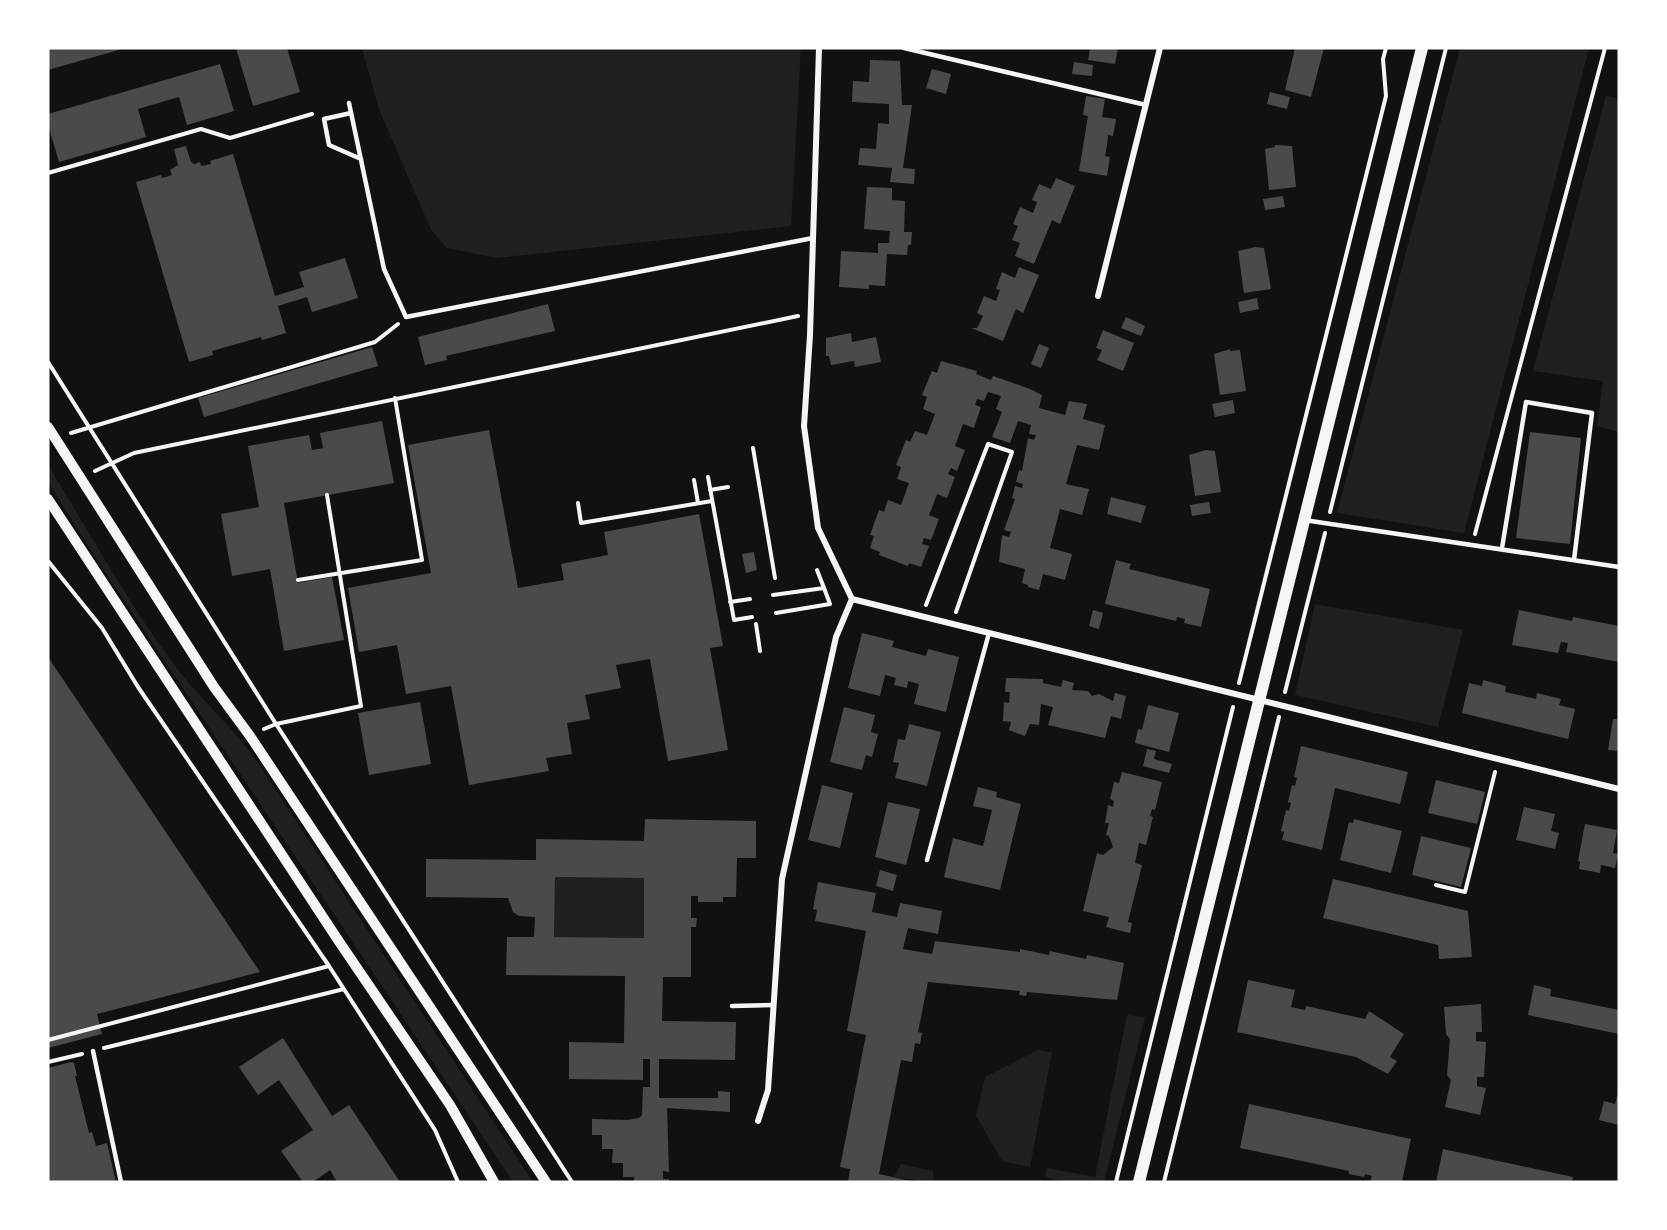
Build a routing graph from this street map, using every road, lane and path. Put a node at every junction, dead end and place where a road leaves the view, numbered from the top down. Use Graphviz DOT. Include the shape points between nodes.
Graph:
graph roads {
  1 [pos="819,48"];
  2 [pos="904,48"];
  3 [pos="1160,48"];
  4 [pos="1386,48"];
  5 [pos="1422,48"];
  6 [pos="1446,48"];
  7 [pos="1605,48"];
  8 [pos="349,103"];
  9 [pos="1146,105"];
  10 [pos="317,112"];
  11 [pos="351,113"];
  12 [pos="361,159"];
  13 [pos="48,173"];
  14 [pos="813,238"];
  15 [pos="1098,296"];
  16 [pos="811,313"];
  17 [pos="406,317"];
  18 [pos="48,362"];
  19 [pos="395,398"];
  20 [pos="87,426"];
  21 [pos="48,427"];
  22 [pos="753,448"];
  23 [pos="112,463"];
  24 [pos="708,477"];
  25 [pos="694,480"];
  26 [pos="728,487"];
  27 [pos="710,490"];
  28 [pos="327,495"];
  29 [pos="48,499"];
  30 [pos="712,501"];
  31 [pos="578,503"];
  32 [pos="698,503"];
  33 [pos="1304,520"];
  34 [pos="1327,524"];
  35 [pos="1473,544"];
  36 [pos="1502,548"];
  37 [pos="428,552"];
  38 [pos="421,553"];
  39 [pos="1574,560"];
  40 [pos="48,561"];
  41 [pos="1619,567"];
  42 [pos="817,570"];
  43 [pos="338,573"];
  44 [pos="775,578"];
  45 [pos="298,580"];
  46 [pos="824,588"];
  47 [pos="773,595"];
  48 [pos="750,599"];
  49 [pos="852,599"];
  50 [pos="730,603"];
  51 [pos="776,613"];
  52 [pos="921,616"];
  53 [pos="752,617"];
  54 [pos="756,624"];
  55 [pos="952,624"];
  56 [pos="988,633"];
  57 [pos="760,651"];
  58 [pos="1236,695"];
  59 [pos="1259,700"];
  60 [pos="1281,706"];
  61 [pos="276,724"];
  62 [pos="250,736"];
  63 [pos="1498,760"];
  64 [pos="1619,789"];
  65 [pos="927,860"];
  66 [pos="1436,885"];
  67 [pos="329,966"];
  68 [pos="344,989"];
  69 [pos="773,1005"];
  70 [pos="732,1006"];
  71 [pos="48,1040"];
  72 [pos="93,1051"];
  73 [pos="48,1062"];
  74 [pos="758,1121"];
  75 [pos="121,1182"];
  76 [pos="458,1182"];
  77 [pos="494,1182"];
  78 [pos="546,1182"];
  79 [pos="572,1182"];
  80 [pos="1116,1182"];
  81 [pos="1139,1182"];
  82 [pos="1164,1182"];
  1 -- 14 [label="street"];
  2 -- 9 [label="lane"];
  3 -- 9 [label="street"];
  4 -- 58 [label="path" via="1386,96"];
  5 -- 33 [label="main road"];
  6 -- 34 [label="path"];
  7 -- 35 [label="path"];
  8 -- 11 [label="lane"];
  9 -- 15 [label="street"];
  10 -- 13 [label="path" via="230,138 201,129"];
  11 -- 12 [label="lane"];
  11 -- 12 [label="lane" via="324,119 329,145"];
  12 -- 17 [label="lane" via="384,269"];
  14 -- 16 [label="street"];
  14 -- 17 [label="lane"];
  16 -- 19 [label="path"];
  16 -- 49 [label="street" via="804,426 816,517"];
  17 -- 20 [label="path" via="375,342"];
  18 -- 20 [label="path"];
  19 -- 23 [label="path" via="134,453"];
  19 -- 38 [label="path"];
  20 -- 23 [label="path"];
  21 -- 62 [label="street" via="214,687"];
  22 -- 44 [label="path"];
  23 -- 61 [label="path"];
  24 -- 27 [label="path"];
  25 -- 32 [label="path"];
  26 -- 27 [label="path"];
  27 -- 30 [label="path"];
  28 -- 43 [label="path"];
  29 -- 77 [label="street" via="450,1105"];
  30 -- 32 [label="path"];
  30 -- 50 [label="path"];
  31 -- 32 [label="path" via="581,523"];
  33 -- 34 [label="lane"];
  33 -- 59 [label="main road"];
  34 -- 35 [label="lane"];
  34 -- 60 [label="path"];
  35 -- 36 [label="lane"];
  36 -- 39 [label="lane"];
  36 -- 39 [label="lane" via="1526,402 1592,412"];
  37 -- 38 [label="path"];
  38 -- 43 [label="path" via="422,560"];
  39 -- 41 [label="lane"];
  40 -- 67 [label="path" via="102,628 138,687"];
  42 -- 46 [label="path"];
  43 -- 45 [label="path"];
  43 -- 61 [label="path" via="361,706"];
  46 -- 47 [label="path"];
  46 -- 51 [label="path" via="830,604"];
  48 -- 50 [label="path"];
  49 -- 52 [label="street"];
  49 -- 69 [label="street" via="836,637 782,879"];
  50 -- 53 [label="path" via="734,620"];
  52 -- 55 [label="street"];
  52 -- 55 [label="path" via="988,444 1012,452"];
  54 -- 57 [label="path"];
  55 -- 56 [label="street"];
  56 -- 58 [label="street"];
  56 -- 65 [label="lane"];
  58 -- 59 [label="street"];
  58 -- 80 [label="path"];
  59 -- 60 [label="street"];
  59 -- 81 [label="main road"];
  60 -- 63 [label="street"];
  60 -- 82 [label="path"];
  61 -- 62 [label="path"];
  61 -- 79 [label="path"];
  62 -- 78 [label="street"];
  63 -- 64 [label="street"];
  63 -- 66 [label="path" via="1465,892"];
  67 -- 68 [label="path"];
  67 -- 71 [label="path"];
  68 -- 72 [label="path"];
  68 -- 76 [label="path" via="435,1130"];
  69 -- 70 [label="lane"];
  69 -- 74 [label="street" via="768,1090"];
  72 -- 73 [label="path"];
  72 -- 75 [label="lane"];
}
